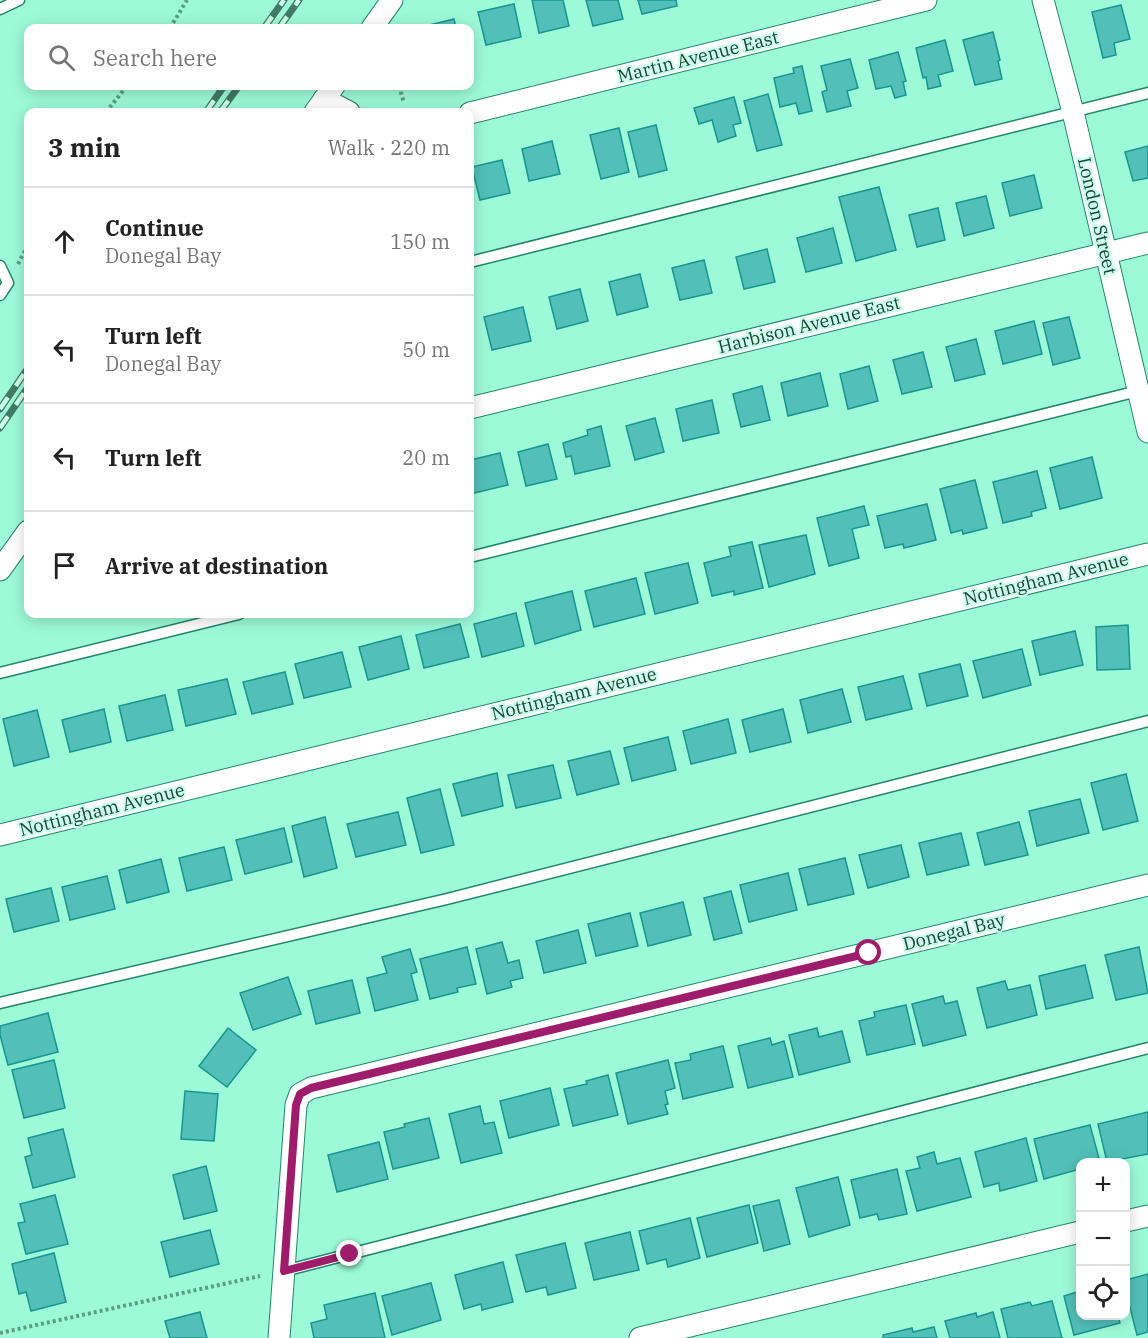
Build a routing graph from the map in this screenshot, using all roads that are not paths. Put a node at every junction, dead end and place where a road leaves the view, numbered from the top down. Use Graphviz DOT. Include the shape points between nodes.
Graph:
graph roads {
  1 [pos="19,0"];
  2 [pos="392,0"];
  3 [pos="926,0"];
  4 [pos="1043,0"];
  5 [pos="0,9"];
  6 [pos="375,24"];
  7 [pos="1148,93"];
  8 [pos="324,99"];
  9 [pos="341,108"];
  10 [pos="474,112"];
  11 [pos="1073,112"];
  12 [pos="1148,243"];
  13 [pos="1107,253"];
  14 [pos="474,261"];
  15 [pos="0,266"];
  16 [pos="0,295"];
  17 [pos="1143,390"];
  18 [pos="474,407"];
  19 [pos="1148,432"];
  20 [pos="24,537"];
  21 [pos="1148,554"];
  22 [pos="474,556"];
  23 [pos="0,570"];
  24 [pos="223,618"];
  25 [pos="0,673"];
  26 [pos="1148,722"];
  27 [pos="0,834"];
  28 [pos="1148,885"];
  29 [pos="0,1003"];
  30 [pos="1148,1048"];
  31 [pos="1148,1216"];
  32 [pos="1130,1220"];
  33 [pos="1076,1233"];
  34 [pos="284,1271"];
  35 [pos="279,1338"];
  36 [pos="640,1338"];
  1 -- 5 [label="lane"];
  2 -- 6 [label="street"];
  3 -- 10 [label="street, Martin Avenue East"];
  4 -- 11 [label="street, London Street"];
  7 -- 11 [label="lane"];
  8 -- 9 [label="street"];
  11 -- 13 [label="street, London Street"];
  11 -- 14 [label="lane"];
  12 -- 13 [label="street, Harbison Avenue East"];
  13 -- 17 [label="street, London Street"];
  13 -- 18 [label="street, Harbison Avenue East"];
  15 -- 16 [label="lane" via="8,283"];
  17 -- 19 [label="street, London Street"];
  17 -- 22 [label="lane"];
  20 -- 23 [label="street"];
  21 -- 27 [label="street, Nottingham Avenue"];
  24 -- 25 [label="lane"];
  26 -- 29 [label="lane" via="447,899"];
  28 -- 34 [label="street, Donegal Bay" via="311,1088 300,1094 296,1105"];
  30 -- 34 [label="lane"];
  31 -- 32 [label="street"];
  33 -- 36 [label="street"];
  34 -- 35 [label="street, Donegal Bay"];
}
